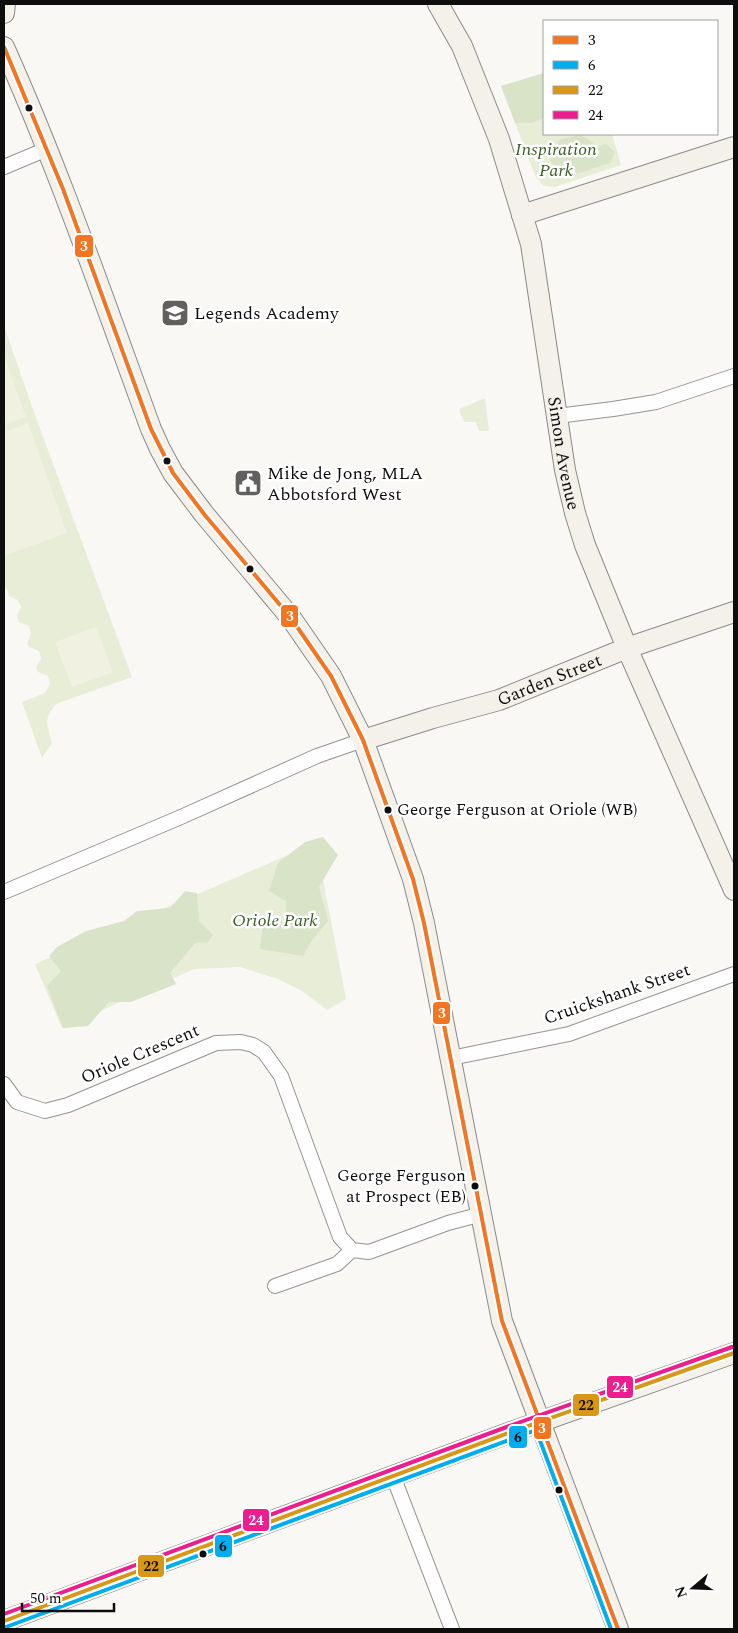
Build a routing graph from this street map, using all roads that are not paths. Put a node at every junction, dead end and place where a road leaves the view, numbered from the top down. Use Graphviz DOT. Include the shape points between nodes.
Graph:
graph roads {
  1 [pos="5,4"];
  2 [pos="438,4"];
  3 [pos="4,12"];
  4 [pos="4,47"];
  5 [pos="734,147"];
  6 [pos="47,149"];
  7 [pos="4,167"];
  8 [pos="522,215"];
  9 [pos="734,376"];
  10 [pos="557,416"];
  11 [pos="734,612"];
  12 [pos="627,648"];
  13 [pos="363,740"];
  14 [pos="734,890"];
  15 [pos="4,892"];
  16 [pos="734,974"];
  17 [pos="451,1058"];
  18 [pos="4,1084"];
  19 [pos="482,1214"];
  20 [pos="352,1250"];
  21 [pos="275,1286"];
  22 [pos="734,1353"];
  23 [pos="540,1422"];
  24 [pos="393,1476"];
  25 [pos="4,1621"];
  26 [pos="452,1629"];
  27 [pos="618,1629"];
  1 -- 3 [label="main road"];
  2 -- 8 [label="main road, Simon Avenue" via="469,63 499,139"];
  4 -- 6 [label="main road"];
  5 -- 8 [label="main road"];
  6 -- 7 [label="street"];
  6 -- 13 [label="main road" via="160,449 173,473 204,514 301,631 331,676"];
  8 -- 10 [label="main road, Simon Avenue" via="535,268"];
  9 -- 10 [label="street" via="656,402"];
  10 -- 12 [label="main road, Simon Avenue" via="575,513"];
  11 -- 12 [label="main road, Garden Street"];
  12 -- 13 [label="main road, Garden Street" via="498,700"];
  12 -- 14 [label="main road, Simon Avenue"];
  13 -- 15 [label="street" via="317,756"];
  13 -- 17 [label="main road" via="413,880"];
  16 -- 17 [label="street, Cruickshank Street" via="569,1034"];
  17 -- 19 [label="main road"];
  18 -- 20 [label="street, Oriole Crescent" via="17,1102 45,1111 68,1105 216,1043 241,1042 253,1046 264,1052 281,1076 340,1237"];
  19 -- 20 [label="street" via="369,1252"];
  19 -- 23 [label="main road" via="502,1322"];
  20 -- 21 [label="street" via="337,1264"];
  22 -- 23 [label="main road"];
  23 -- 24 [label="main road"];
  23 -- 27 [label="main road"];
  24 -- 25 [label="main road"];
  24 -- 26 [label="street"];
}
